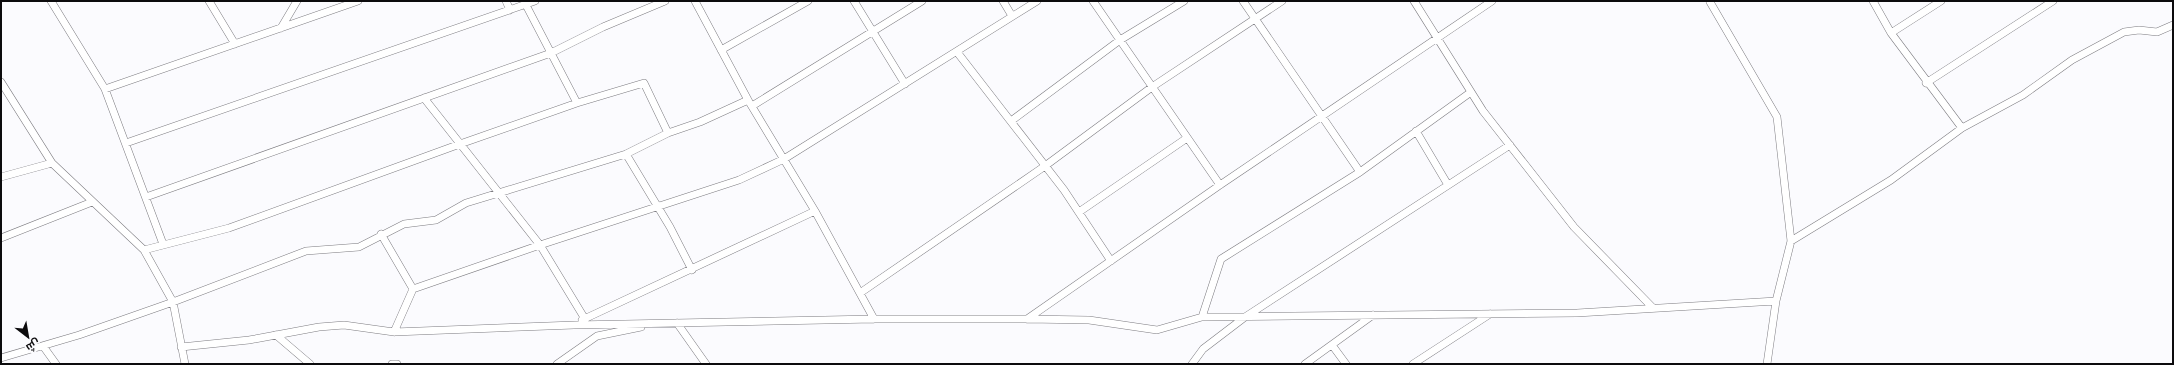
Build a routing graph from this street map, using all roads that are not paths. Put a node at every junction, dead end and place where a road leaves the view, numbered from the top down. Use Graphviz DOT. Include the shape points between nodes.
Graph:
graph roads {
  1 [pos="51,1"];
  2 [pos="209,1"];
  3 [pos="296,1"];
  4 [pos="358,1"];
  5 [pos="506,1"];
  6 [pos="535,1"];
  7 [pos="665,1"];
  8 [pos="705,1"];
  9 [pos="808,1"];
  10 [pos="854,1"];
  11 [pos="922,1"];
  12 [pos="1003,1"];
  13 [pos="1037,1"];
  14 [pos="1093,1"];
  15 [pos="1184,1"];
  16 [pos="1243,1"];
  17 [pos="1282,1"];
  18 [pos="1414,1"];
  19 [pos="1492,1"];
  20 [pos="1711,1"];
  21 [pos="1873,1"];
  22 [pos="1941,1"];
  23 [pos="2053,1"];
  24 [pos="696,4"];
  25 [pos="526,5"];
  26 [pos="510,10"];
  27 [pos="1012,16"];
  28 [pos="1255,19"];
  29 [pos="2173,25"];
  30 [pos="281,28"];
  31 [pos="873,32"];
  32 [pos="1891,33"];
  33 [pos="1438,38"];
  34 [pos="1120,40"];
  35 [pos="235,44"];
  36 [pos="721,50"];
  37 [pos="957,52"];
  38 [pos="551,53"];
  39 [pos="1926,83"];
  40 [pos="905,84"];
  41 [pos="1152,87"];
  42 [pos="2,88"];
  43 [pos="105,89"];
  44 [pos="1471,92"];
  45 [pos="424,98"];
  46 [pos="577,103"];
  47 [pos="750,103"];
  48 [pos="1323,116"];
  49 [pos="1011,121"];
  50 [pos="1962,128"];
  51 [pos="1416,131"];
  52 [pos="668,133"];
  53 [pos="1187,138"];
  54 [pos="126,143"];
  55 [pos="460,144"];
  56 [pos="1510,145"];
  57 [pos="626,154"];
  58 [pos="784,159"];
  59 [pos="52,163"];
  60 [pos="1046,166"];
  61 [pos="1360,172"];
  62 [pos="1,177"];
  63 [pos="1220,185"];
  64 [pos="1448,185"];
  65 [pos="499,194"];
  66 [pos="146,197"];
  67 [pos="92,202"];
  68 [pos="658,208"];
  69 [pos="815,210"];
  70 [pos="1079,212"];
  71 [pos="381,234"];
  72 [pos="1,238"];
  73 [pos="1791,241"];
  74 [pos="163,244"];
  75 [pos="540,245"];
  76 [pos="144,250"];
  77 [pos="1111,261"];
  78 [pos="692,270"];
  79 [pos="414,289"];
  80 [pos="860,293"];
  81 [pos="1776,301"];
  82 [pos="173,302"];
  83 [pos="1653,308"];
  84 [pos="1490,314"];
  85 [pos="1374,315"];
  86 [pos="1202,317"];
  87 [pos="1245,317"];
  88 [pos="585,319"];
  89 [pos="874,319"];
  90 [pos="1027,319"];
  91 [pos="657,323"];
  92 [pos="677,323"];
  93 [pos="574,325"];
  94 [pos="394,332"];
  95 [pos="276,335"];
  96 [pos="1332,345"];
  97 [pos="43,346"];
  98 [pos="181,347"];
  99 [pos="1,358"];
  100 [pos="56,364"];
  101 [pos="185,364"];
  102 [pos="310,364"];
  103 [pos="392,364"];
  104 [pos="396,364"];
  105 [pos="557,364"];
  106 [pos="706,364"];
  107 [pos="1192,364"];
  108 [pos="1305,364"];
  109 [pos="1346,364"];
  110 [pos="1413,364"];
  111 [pos="1767,364"];
  1 -- 43 [label="street"];
  2 -- 35 [label="street"];
  3 -- 30 [label="street"];
  4 -- 30 [label="street"];
  5 -- 26 [label="street"];
  6 -- 25 [label="street"];
  7 -- 38 [label="street" via="603,27"];
  8 -- 24 [label="street"];
  9 -- 36 [label="street"];
  10 -- 31 [label="street"];
  11 -- 31 [label="street"];
  12 -- 27 [label="street"];
  13 -- 27 [label="street"];
  14 -- 34 [label="street"];
  15 -- 34 [label="street"];
  16 -- 28 [label="street"];
  17 -- 28 [label="street"];
  18 -- 33 [label="street"];
  19 -- 33 [label="street"];
  20 -- 73 [label="street" via="1777,117"];
  21 -- 32 [label="street"];
  22 -- 32 [label="street"];
  23 -- 39 [label="street"];
  24 -- 36 [label="street"];
  25 -- 26 [label="street"];
  25 -- 38 [label="street"];
  26 -- 54 [label="street"];
  27 -- 37 [label="street"];
  28 -- 41 [label="street"];
  28 -- 48 [label="street"];
  29 -- 50 [label="street" via="2157,32 2124,32 2088,54 2072,60 2023,94"];
  30 -- 35 [label="street"];
  31 -- 40 [label="street"];
  31 -- 47 [label="street"];
  32 -- 39 [label="street"];
  33 -- 44 [label="street"];
  33 -- 48 [label="street"];
  34 -- 41 [label="street"];
  34 -- 49 [label="street"];
  35 -- 43 [label="street"];
  36 -- 47 [label="street"];
  37 -- 40 [label="street"];
  37 -- 49 [label="street"];
  38 -- 45 [label="street"];
  38 -- 46 [label="street"];
  39 -- 50 [label="street"];
  40 -- 58 [label="street"];
  41 -- 53 [label="street"];
  41 -- 60 [label="street"];
  42 -- 59 [label="street"];
  43 -- 54 [label="street"];
  44 -- 51 [label="street"];
  44 -- 56 [label="street"];
  45 -- 55 [label="street"];
  45 -- 66 [label="street"];
  46 -- 52 [label="street" via="644,83"];
  46 -- 55 [label="street"];
  47 -- 52 [label="street"];
  47 -- 58 [label="street"];
  48 -- 61 [label="street"];
  48 -- 63 [label="street"];
  49 -- 60 [label="street"];
  50 -- 73 [label="street" via="1891,180"];
  51 -- 61 [label="street"];
  51 -- 64 [label="street"];
  52 -- 57 [label="street"];
  53 -- 63 [label="street"];
  53 -- 70 [label="street"];
  54 -- 66 [label="street"];
  55 -- 65 [label="street"];
  55 -- 74 [label="street" via="229,228"];
  56 -- 64 [label="street"];
  56 -- 83 [label="street" via="1574,227"];
  57 -- 65 [label="street"];
  57 -- 68 [label="street"];
  58 -- 68 [label="street" via="739,180"];
  58 -- 69 [label="street"];
  59 -- 62 [label="street"];
  59 -- 67 [label="street"];
  60 -- 70 [label="street"];
  60 -- 80 [label="street"];
  61 -- 86 [label="street" via="1221,259"];
  63 -- 77 [label="street"];
  64 -- 87 [label="street"];
  65 -- 71 [label="street" via="466,203 436,220 404,224"];
  65 -- 75 [label="street"];
  66 -- 74 [label="street"];
  67 -- 72 [label="street"];
  67 -- 76 [label="street"];
  68 -- 75 [label="street"];
  68 -- 78 [label="street"];
  69 -- 78 [label="street"];
  69 -- 80 [label="street"];
  70 -- 77 [label="street"];
  71 -- 79 [label="street"];
  71 -- 82 [label="street" via="359,246 306,251"];
  73 -- 81 [label="street"];
  74 -- 76 [label="street"];
  75 -- 79 [label="street"];
  75 -- 88 [label="street"];
  76 -- 82 [label="street"];
  77 -- 90 [label="street"];
  78 -- 88 [label="street"];
  79 -- 94 [label="street"];
  80 -- 89 [label="street"];
  81 -- 83 [label="street"];
  81 -- 111 [label="street"];
  82 -- 97 [label="street"];
  82 -- 98 [label="street"];
  83 -- 84 [label="street"];
  84 -- 85 [label="street"];
  84 -- 110 [label="street"];
  85 -- 87 [label="street"];
  85 -- 96 [label="street"];
  86 -- 87 [label="street"];
  86 -- 90 [label="street" via="1157,330 1089,320"];
  87 -- 107 [label="street" via="1203,349"];
  88 -- 93 [label="street"];
  89 -- 90 [label="street"];
  89 -- 92 [label="street"];
  91 -- 92 [label="street"];
  91 -- 93 [label="street"];
  91 -- 105 [label="street" via="598,336"];
  92 -- 106 [label="street"];
  93 -- 94 [label="street"];
  94 -- 95 [label="street" via="344,325"];
  95 -- 98 [label="street"];
  95 -- 102 [label="street"];
  96 -- 108 [label="street"];
  96 -- 109 [label="street"];
  97 -- 99 [label="street"];
  97 -- 100 [label="street"];
  98 -- 101 [label="street"];
  103 -- 104 [label="street"];
}
